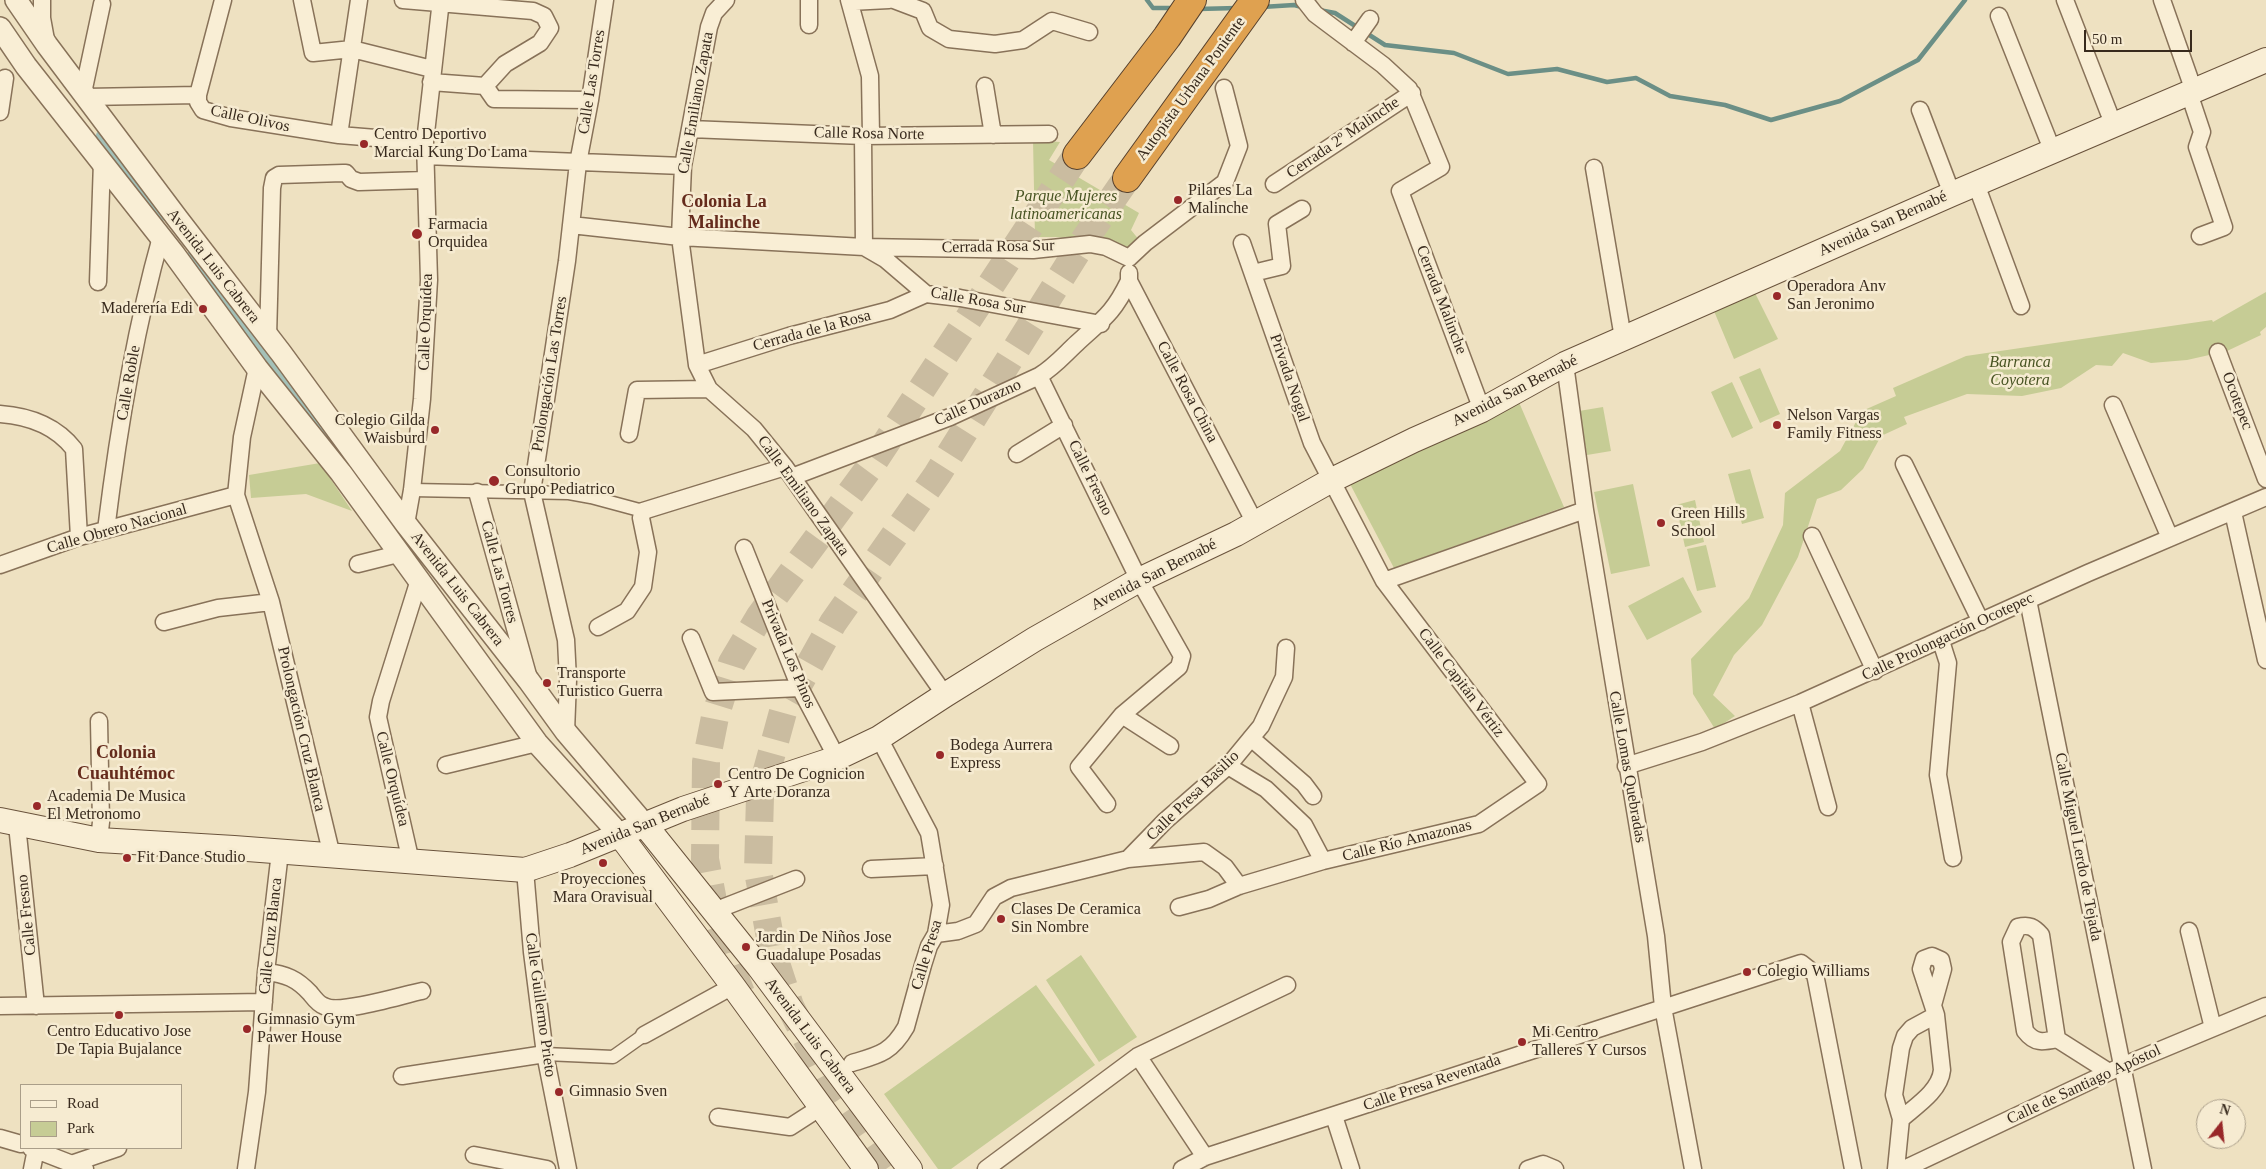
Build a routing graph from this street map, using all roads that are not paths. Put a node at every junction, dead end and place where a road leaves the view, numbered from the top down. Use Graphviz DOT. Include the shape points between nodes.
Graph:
graph roads {
  1 [pos="16,0"];
  2 [pos="42,0"];
  3 [pos="222,0"];
  4 [pos="302,0"];
  5 [pos="359,0"];
  6 [pos="403,0"];
  7 [pos="605,0"];
  8 [pos="726,0"];
  9 [pos="809,0"];
  10 [pos="889,0"];
  11 [pos="894,0"];
  12 [pos="1192,0"];
  13 [pos="1255,0"];
  14 [pos="1304,0"];
  15 [pos="2065,0"];
  16 [pos="2162,0"];
  17 [pos="850,1"];
  18 [pos="441,2"];
  19 [pos="102,4"];
  20 [pos="1999,16"];
  21 [pos="809,26"];
  22 [pos="0,28"];
  23 [pos="1089,32"];
  24 [pos="47,45"];
  25 [pos="352,49"];
  26 [pos="26,66"];
  27 [pos="2264,66"];
  28 [pos="431,76"];
  29 [pos="2,77"];
  30 [pos="485,86"];
  31 [pos="985,86"];
  32 [pos="1224,88"];
  33 [pos="1410,90"];
  34 [pos="2191,92"];
  35 [pos="84,95"];
  36 [pos="198,95"];
  37 [pos="590,100"];
  38 [pos="1920,110"];
  39 [pos="0,112"];
  40 [pos="2114,126"];
  41 [pos="690,129"];
  42 [pos="1049,134"];
  43 [pos="339,135"];
  44 [pos="993,135"];
  45 [pos="867,136"];
  46 [pos="425,149"];
  47 [pos="2054,152"];
  48 [pos="1077,155"];
  49 [pos="102,161"];
  50 [pos="578,163"];
  51 [pos="683,166"];
  52 [pos="1594,168"];
  53 [pos="1127,178"];
  54 [pos="424,180"];
  55 [pos="1274,184"];
  56 [pos="1976,184"];
  57 [pos="1952,194"];
  58 [pos="1302,209"];
  59 [pos="177,218"];
  60 [pos="571,226"];
  61 [pos="2200,236"];
  62 [pos="680,237"];
  63 [pos="196,241"];
  64 [pos="1242,243"];
  65 [pos="168,246"];
  66 [pos="864,247"];
  67 [pos="1129,258"];
  68 [pos="1253,272"];
  69 [pos="1129,281"];
  70 [pos="98,282"];
  71 [pos="926,294"];
  72 [pos="2022,306"];
  73 [pos="1101,324"];
  74 [pos="268,337"];
  75 [pos="1623,338"];
  76 [pos="2218,352"];
  77 [pos="1565,364"];
  78 [pos="697,365"];
  79 [pos="257,368"];
  80 [pos="1039,376"];
  81 [pos="709,389"];
  82 [pos="2113,405"];
  83 [pos="1482,410"];
  84 [pos="0,414"];
  85 [pos="1064,425"];
  86 [pos="629,434"];
  87 [pos="1017,454"];
  88 [pos="1904,464"];
  89 [pos="788,472"];
  90 [pos="2266,479"];
  91 [pos="1330,481"];
  92 [pos="412,490"];
  93 [pos="477,492"];
  94 [pos="532,492"];
  95 [pos="236,495"];
  96 [pos="2266,497"];
  97 [pos="1585,510"];
  98 [pos="643,511"];
  99 [pos="2233,512"];
  100 [pos="1256,522"];
  101 [pos="406,524"];
  102 [pos="106,530"];
  103 [pos="1812,536"];
  104 [pos="79,537"];
  105 [pos="2170,538"];
  106 [pos="744,548"];
  107 [pos="398,554"];
  108 [pos="358,564"];
  109 [pos="0,566"];
  110 [pos="1139,580"];
  111 [pos="1384,581"];
  112 [pos="418,583"];
  113 [pos="2028,600"];
  114 [pos="271,602"];
  115 [pos="164,622"];
  116 [pos="1981,622"];
  117 [pos="598,627"];
  118 [pos="691,638"];
  119 [pos="1940,640"];
  120 [pos="1286,648"];
  121 [pos="2266,660"];
  122 [pos="1875,671"];
  123 [pos="529,681"];
  124 [pos="800,688"];
  125 [pos="945,695"];
  126 [pos="1800,703"];
  127 [pos="1122,715"];
  128 [pos="99,721"];
  129 [pos="566,732"];
  130 [pos="879,738"];
  131 [pos="1251,738"];
  132 [pos="537,743"];
  133 [pos="1170,746"];
  134 [pos="837,758"];
  135 [pos="446,765"];
  136 [pos="1228,766"];
  137 [pos="1626,766"];
  138 [pos="1538,784"];
  139 [pos="1313,796"];
  140 [pos="1107,804"];
  141 [pos="1828,807"];
  142 [pos="8,822"];
  143 [pos="645,825"];
  144 [pos="620,835"];
  145 [pos="99,840"];
  146 [pos="280,852"];
  147 [pos="332,856"];
  148 [pos="1952,858"];
  149 [pos="1128,859"];
  150 [pos="1324,861"];
  151 [pos="412,862"];
  152 [pos="936,866"];
  153 [pos="871,869"];
  154 [pos="524,870"];
  155 [pos="796,878"];
  156 [pos="1240,886"];
  157 [pos="1179,907"];
  158 [pos="714,911"];
  159 [pos="2189,931"];
  160 [pos="936,934"];
  161 [pos="266,972"];
  162 [pos="1288,984"];
  163 [pos="733,986"];
  164 [pos="422,991"];
  165 [pos="264,1002"];
  166 [pos="0,1006"];
  167 [pos="36,1006"];
  168 [pos="2266,1006"];
  169 [pos="1663,1007"];
  170 [pos="2213,1028"];
  171 [pos="644,1035"];
  172 [pos="2057,1039"];
  173 [pos="545,1054"];
  174 [pos="1138,1056"];
  175 [pos="852,1063"];
  176 [pos="2116,1069"];
  177 [pos="402,1076"];
  178 [pos="821,1107"];
  179 [pos="718,1116"];
  180 [pos="1334,1116"];
  181 [pos="1901,1119"];
  182 [pos="0,1138"];
  183 [pos="20,1144"];
  184 [pos="30,1149"];
  185 [pos="35,1149"];
  186 [pos="116,1149"];
  187 [pos="474,1155"];
  188 [pos="1206,1157"];
  189 [pos="78,1166"];
  190 [pos="32,1169"];
  191 [pos="246,1169"];
  192 [pos="547,1169"];
  193 [pos="568,1169"];
  194 [pos="866,1169"];
  195 [pos="910,1169"];
  196 [pos="986,1169"];
  197 [pos="1182,1169"];
  198 [pos="1351,1169"];
  199 [pos="1528,1169"];
  200 [pos="1555,1169"];
  201 [pos="1693,1169"];
  202 [pos="1853,1169"];
  203 [pos="1896,1169"];
  204 [pos="1904,1169"];
  205 [pos="2143,1169"];
  1 -- 24 [label="street, Avenida Luis Cabrera"];
  2 -- 24 [label="street"];
  3 -- 36 [label="street"];
  4 -- 25 [label="street" via="313,53"];
  5 -- 25 [label="street"];
  6 -- 18 [label="street"];
  7 -- 37 [label="street, Calle Las Torres"];
  8 -- 41 [label="street, Calle Emiliano Zapata" via="714,13 709,27"];
  9 -- 21 [label="street"];
  10 -- 17 [label="street"];
  11 -- 23 [label="street" via="923,11 930,28 949,39 995,44 1023,40 1052,21"];
  12 -- 48 [label="highway"];
  13 -- 53 [label="highway, Autopista Urbana Poniente"];
  14 -- 33 [label="street" via="1315,14 1362,31"];
  15 -- 40 [label="street"];
  16 -- 34 [label="street"];
  17 -- 45 [label="street" via="870,76"];
  18 -- 28 [label="street, Calle Orquídea"];
  18 -- 30 [label="street" via="533,11 544,16 550,28 540,43 505,64"];
  19 -- 35 [label="street"];
  20 -- 47 [label="street"];
  22 -- 26 [label="street, Avenida Luis Cabrera"];
  24 -- 35 [label="street, Avenida Luis Cabrera"];
  25 -- 28 [label="street"];
  25 -- 43 [label="street"];
  26 -- 29 [label="street"];
  26 -- 49 [label="street, Avenida Luis Cabrera"];
  27 -- 34 [label="main road, Avenida San Bernabé"];
  28 -- 30 [label="street"];
  28 -- 46 [label="street, Calle Orquídea"];
  29 -- 39 [label="street"];
  30 -- 37 [label="street" via="494,99"];
  31 -- 44 [label="street"];
  32 -- 67 [label="street" via="1239,146 1225,182"];
  33 -- 55 [label="street, Cerrada 2º Malinche"];
  33 -- 83 [label="street, Cerrada Malinche" via="1441,167 1400,191"];
  34 -- 40 [label="main road, Avenida San Bernabé"];
  34 -- 61 [label="street" via="2202,132 2197,147 2224,227"];
  35 -- 36 [label="street, Calle Olivos"];
  35 -- 59 [label="street, Avenida Luis Cabrera"];
  36 -- 43 [label="street, Calle Olivos" via="203,110 215,114"];
  37 -- 50 [label="street, Calle Las Torres"];
  38 -- 57 [label="street"];
  40 -- 47 [label="main road, Avenida San Bernabé"];
  41 -- 45 [label="street, Calle Rosa Norte"];
  41 -- 51 [label="street, Calle Emiliano Zapata"];
  42 -- 44 [label="street, Calle Rosa Norte"];
  43 -- 46 [label="street, Calle Olivos"];
  44 -- 45 [label="street, Calle Rosa Norte"];
  45 -- 66 [label="street"];
  46 -- 50 [label="street, Calle Olivos"];
  46 -- 54 [label="street, Calle Orquídea"];
  47 -- 56 [label="main road, Avenida San Bernabé"];
  49 -- 65 [label="street, Avenida Luis Cabrera"];
  49 -- 70 [label="street"];
  50 -- 51 [label="street, Calle Olivos"];
  50 -- 60 [label="street, Prolongación Las Torres"];
  51 -- 62 [label="street, Calle Emiliano Zapata"];
  52 -- 75 [label="street"];
  54 -- 74 [label="street" via="359,182 346,173 279,175 274,178"];
  54 -- 92 [label="street, Calle Orquídea" via="428,314"];
  56 -- 57 [label="main road, Avenida San Bernabé"];
  56 -- 72 [label="street"];
  57 -- 75 [label="main road, Avenida San Bernabé"];
  58 -- 68 [label="street" via="1277,224 1282,266"];
  59 -- 63 [label="street, Avenida Luis Cabrera"];
  59 -- 65 [label="street" via="163,222"];
  60 -- 62 [label="street, Calle Rosa Sur"];
  60 -- 94 [label="street, Prolongación Las Torres"];
  62 -- 66 [label="street, Calle Rosa Sur"];
  62 -- 78 [label="street, Calle Emiliano Zapata"];
  63 -- 65 [label="street" via="189,253 181,256"];
  63 -- 74 [label="street, Avenida Luis Cabrera"];
  64 -- 68 [label="street, Privada Nogal"];
  65 -- 79 [label="street, Avenida Luis Cabrera"];
  65 -- 102 [label="street, Calle Roble" via="144,300"];
  66 -- 67 [label="street, Cerrada Rosa Sur" via="1033,250 1090,244 1106,246"];
  66 -- 71 [label="street, Calle Rosa Sur" via="885,259"];
  67 -- 69 [label="street, Calle Rosa China"];
  68 -- 91 [label="street, Privada Nogal" via="1312,443"];
  69 -- 73 [label="street, Calle Durazno" via="1118,304"];
  69 -- 100 [label="street, Calle Rosa China"];
  71 -- 73 [label="street, Calle Rosa Sur"];
  71 -- 78 [label="street, Cerrada de la Rosa" via="890,310 789,336"];
  73 -- 80 [label="street, Calle Durazno"];
  74 -- 101 [label="street, Avenida Luis Cabrera"];
  75 -- 77 [label="main road, Avenida San Bernabé"];
  76 -- 90 [label="street, Ocotepec"];
  77 -- 83 [label="main road, Avenida San Bernabé"];
  77 -- 97 [label="street, Calle Lomas Quebradas"];
  78 -- 81 [label="street, Calle Emiliano Zapata"];
  79 -- 95 [label="street, Prolongación Cruz Blanca" via="244,429"];
  79 -- 107 [label="street, Avenida Luis Cabrera"];
  80 -- 85 [label="street, Calle Fresno"];
  80 -- 89 [label="street, Calle Durazno" via="950,417"];
  81 -- 86 [label="street" via="637,390"];
  81 -- 89 [label="street, Calle Emiliano Zapata" via="754,429"];
  82 -- 105 [label="street"];
  83 -- 91 [label="main road, Avenida San Bernabé"];
  84 -- 104 [label="street" via="40,422 74,449"];
  85 -- 87 [label="street"];
  85 -- 110 [label="street, Calle Fresno"];
  88 -- 116 [label="street"];
  89 -- 98 [label="street, Calle Durazno"];
  89 -- 125 [label="street, Calle Emiliano Zapata"];
  91 -- 100 [label="main road, Avenida San Bernabé"];
  91 -- 111 [label="street, Calle Capitán Vértiz"];
  92 -- 93 [label="street"];
  92 -- 101 [label="street, Calle Orquídea"];
  93 -- 94 [label="street"];
  93 -- 123 [label="street, Calle Las Torres"];
  94 -- 98 [label="street" via="591,497"];
  94 -- 129 [label="street, Prolongación Las Torres" via="566,640"];
  95 -- 102 [label="street, Calle Obrero Nacional"];
  95 -- 114 [label="street, Prolongación Cruz Blanca"];
  96 -- 99 [label="street, Calle Prolongación Ocotepec"];
  97 -- 111 [label="street"];
  97 -- 137 [label="street, Calle Lomas Quebradas"];
  98 -- 117 [label="street" via="640,518 648,552 643,587 627,611"];
  99 -- 105 [label="street, Calle Prolongación Ocotepec"];
  99 -- 121 [label="street"];
  100 -- 110 [label="main road, Avenida San Bernabé"];
  101 -- 123 [label="street, Avenida Luis Cabrera"];
  102 -- 104 [label="street, Calle Obrero Nacional"];
  103 -- 122 [label="street"];
  104 -- 109 [label="street, Calle Obrero Nacional"];
  105 -- 113 [label="street, Calle Prolongación Ocotepec"];
  106 -- 124 [label="street, Privada Los Pinos"];
  107 -- 108 [label="street"];
  107 -- 112 [label="street, Avenida Luis Cabrera"];
  110 -- 125 [label="main road, Avenida San Bernabé"];
  110 -- 127 [label="street, Calle Fresno" via="1182,661"];
  111 -- 138 [label="street, Calle Capitán Vértiz"];
  112 -- 132 [label="street, Avenida Luis Cabrera"];
  112 -- 151 [label="street, Calle Orquídea" via="378,717"];
  113 -- 116 [label="street, Calle Prolongación Ocotepec"];
  113 -- 176 [label="street, Calle Miguel Lerdo de Tejada"];
  114 -- 115 [label="street" via="218,608"];
  114 -- 147 [label="street, Prolongación Cruz Blanca"];
  116 -- 119 [label="street, Calle Prolongación Ocotepec"];
  118 -- 124 [label="street" via="713,692"];
  119 -- 122 [label="street, Calle Prolongación Ocotepec"];
  119 -- 148 [label="street" via="1948,663 1938,775"];
  120 -- 131 [label="street, Calle Presa Basilio" via="1284,677 1261,726"];
  122 -- 126 [label="street, Calle Prolongación Ocotepec"];
  123 -- 129 [label="street, Avenida Luis Cabrera"];
  124 -- 134 [label="street, Privada Los Pinos"];
  125 -- 130 [label="main road, Avenida San Bernabé"];
  126 -- 137 [label="street, Calle Prolongación Ocotepec" via="1702,742"];
  126 -- 141 [label="street"];
  127 -- 133 [label="street"];
  127 -- 140 [label="street" via="1079,767"];
  128 -- 145 [label="street"];
  129 -- 143 [label="street, Avenida Luis Cabrera"];
  130 -- 134 [label="main road, Avenida San Bernabé"];
  130 -- 152 [label="street, Calle Presa" via="929,834"];
  131 -- 136 [label="street, Calle Presa Basilio"];
  131 -- 139 [label="street" via="1304,784"];
  132 -- 135 [label="street"];
  132 -- 144 [label="street, Avenida Luis Cabrera"];
  134 -- 143 [label="main road, Avenida San Bernabé" via="683,809"];
  136 -- 149 [label="street, Calle Presa Basilio" via="1165,821"];
  136 -- 150 [label="street" via="1266,789 1304,824"];
  137 -- 169 [label="street, Calle Lomas Quebradas" via="1656,936"];
  138 -- 150 [label="street, Calle Río Amazonas" via="1479,824"];
  142 -- 145 [label="main road, Avenida San Bernabé"];
  142 -- 167 [label="street, Calle Fresno"];
  143 -- 144 [label="main road, Avenida San Bernabé"];
  143 -- 158 [label="main road, Avenida Luis Cabrera"];
  144 -- 154 [label="main road, Avenida San Bernabé"];
  144 -- 163 [label="main road, Avenida Luis Cabrera"];
  145 -- 146 [label="main road, Avenida San Bernabé"];
  146 -- 147 [label="main road, Avenida San Bernabé"];
  146 -- 161 [label="street, Calle Cruz Blanca"];
  147 -- 151 [label="main road, Avenida San Bernabé"];
  149 -- 156 [label="street, Calle Presa Basilio" via="1204,852 1225,867"];
  149 -- 160 [label="street, Calle Presa Basilio" via="1011,888 994,897 976,924"];
  150 -- 156 [label="street, Calle Río Amazonas"];
  151 -- 154 [label="main road, Avenida San Bernabé"];
  152 -- 153 [label="street"];
  152 -- 160 [label="street, Calle Presa" via="941,905"];
  154 -- 173 [label="street, Calle Guillermo Prieto"];
  155 -- 158 [label="street"];
  156 -- 157 [label="street, Calle Río Amazonas"];
  158 -- 195 [label="main road, Avenida Luis Cabrera"];
  159 -- 170 [label="street"];
  160 -- 175 [label="street, Calle Presa" via="929,946 901,1036 883,1054"];
  161 -- 164 [label="street" via="282,973 296,980 318,1003 330,1009"];
  161 -- 165 [label="street, Calle Cruz Blanca"];
  162 -- 174 [label="street"];
  163 -- 171 [label="street"];
  163 -- 178 [label="main road, Avenida Luis Cabrera"];
  165 -- 167 [label="street"];
  165 -- 191 [label="street, Calle Cruz Blanca" via="257,1092"];
  166 -- 167 [label="street"];
  168 -- 170 [label="street, Calle de Santiago Apóstol"];
  169 -- 180 [label="street, Calle Presa Reventada"];
  169 -- 201 [label="street, Calle Lomas Quebradas"];
  169 -- 202 [label="street, Calle Presa Reventada" via="1801,964 1815,974"];
  170 -- 176 [label="street, Calle de Santiago Apóstol"];
  171 -- 173 [label="street" via="614,1057"];
  172 -- 172 [label="street" via="2040,1042 2025,1032 2011,942 2018,928 2026,925 2041,935"];
  172 -- 176 [label="street"];
  173 -- 177 [label="street"];
  173 -- 193 [label="street, Calle Guillermo Prieto"];
  174 -- 188 [label="street"];
  174 -- 196 [label="street"];
  176 -- 204 [label="street, Calle de Santiago Apóstol"];
  176 -- 205 [label="street, Calle Miguel Lerdo de Tejada" via="2128,1094"];
  178 -- 179 [label="street" via="790,1127"];
  178 -- 194 [label="main road, Avenida Luis Cabrera"];
  180 -- 188 [label="street, Calle Presa Reventada"];
  180 -- 198 [label="street"];
  181 -- 181 [label="street" via="1894,1095 1905,1036 1935,1010 1942,1079"];
  181 -- 203 [label="street"];
  182 -- 183 [label="street"];
  184 -- 190 [label="street"];
  185 -- 189 [label="street"];
  186 -- 189 [label="street"];
  187 -- 192 [label="street"];
  188 -- 197 [label="street, Calle Presa Reventada"];
  199 -- 200 [label="street" via="1543,1164"];
}
